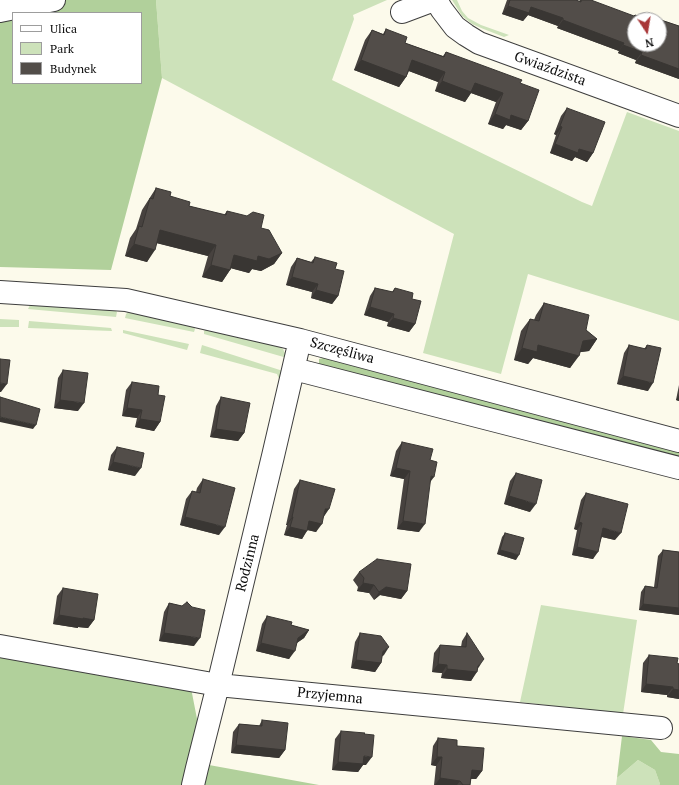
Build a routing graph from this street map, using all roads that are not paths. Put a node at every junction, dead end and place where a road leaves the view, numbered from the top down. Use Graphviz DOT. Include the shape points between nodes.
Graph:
graph roads {
  1 [pos="54,0"];
  2 [pos="435,0"];
  3 [pos="0,11"];
  4 [pos="402,12"];
  5 [pos="679,116"];
  6 [pos="0,292"];
  7 [pos="300,340"];
  8 [pos="294,369"];
  9 [pos="679,441"];
  10 [pos="679,468"];
  11 [pos="0,646"];
  12 [pos="218,685"];
  13 [pos="661,728"];
  14 [pos="194,785"];
  1 -- 3 [label="street"];
  2 -- 4 [label="street"];
  2 -- 5 [label="street, Gwiaździsta" via="455,27 479,43"];
  6 -- 7 [label="street, Szczęśliwa" via="126,300"];
  7 -- 8 [label="street, Rodzinna"];
  7 -- 9 [label="street, Szczęśliwa"];
  8 -- 10 [label="street"];
  8 -- 12 [label="street, Rodzinna"];
  11 -- 12 [label="street, Przyjemna"];
  12 -- 13 [label="street, Przyjemna"];
  12 -- 14 [label="street, Rodzinna"];
}
